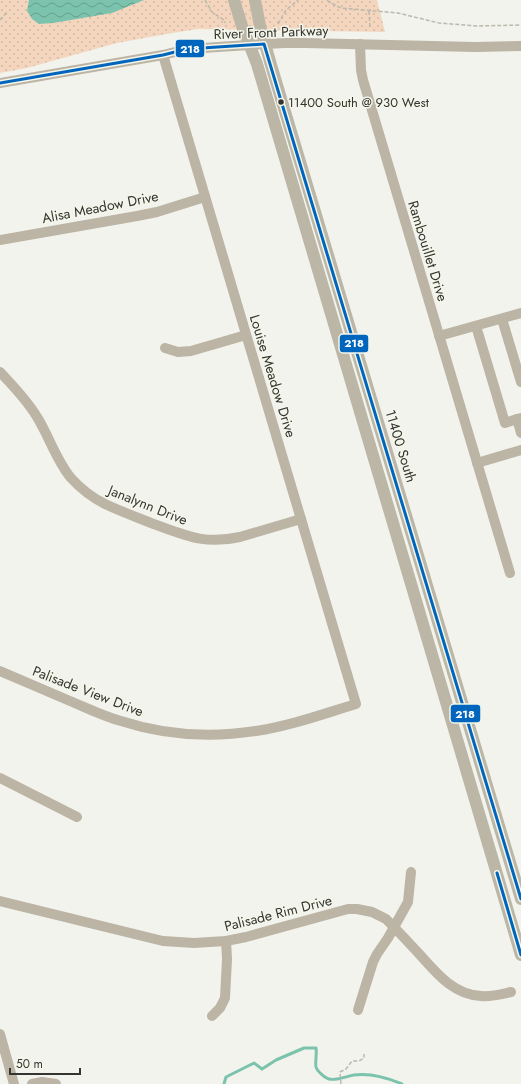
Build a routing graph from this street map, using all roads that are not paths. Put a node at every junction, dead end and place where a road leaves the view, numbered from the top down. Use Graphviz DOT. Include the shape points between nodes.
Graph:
graph roads {
  1 [pos="234,0"];
  2 [pos="255,0"];
  3 [pos="264,44"];
  4 [pos="360,44"];
  5 [pos="249,45"];
  6 [pos="521,46"];
  7 [pos="163,55"];
  8 [pos="0,83"];
  9 [pos="205,197"];
  10 [pos="0,240"];
  11 [pos="521,313"];
  12 [pos="502,319"];
  13 [pos="476,326"];
  14 [pos="246,335"];
  15 [pos="439,336"];
  16 [pos="165,348"];
  17 [pos="0,372"];
  18 [pos="521,382"];
  19 [pos="519,419"];
  20 [pos="521,433"];
  21 [pos="521,450"];
  22 [pos="477,463"];
  23 [pos="301,519"];
  24 [pos="510,573"];
  25 [pos="0,671"];
  26 [pos="356,704"];
  27 [pos="0,778"];
  28 [pos="77,816"];
  29 [pos="411,872"];
  30 [pos="521,899"];
  31 [pos="0,901"];
  32 [pos="394,927"];
  33 [pos="226,941"];
  34 [pos="521,955"];
  35 [pos="511,992"];
  36 [pos="358,1010"];
  37 [pos="212,1016"];
  38 [pos="0,1034"];
  39 [pos="14,1084"];
  40 [pos="32,1084"];
  41 [pos="56,1084"];
  1 -- 5 [label="main road"];
  2 -- 3 [label="main road, 11400 South"];
  3 -- 4 [label="street, River Front Parkway"];
  3 -- 5 [label="street, River Front Parkway"];
  3 -- 30 [label="main road, 11400 South"];
  4 -- 6 [label="street, River Front Parkway"];
  4 -- 15 [label="street, Rambouillet Drive" via="363,80"];
  5 -- 7 [label="street, River Front Parkway" via="186,49"];
  5 -- 34 [label="main road"];
  7 -- 8 [label="street, River Front Parkway"];
  7 -- 9 [label="street, Louise Meadow Drive"];
  9 -- 10 [label="street, Alisa Meadow Drive" via="157,212"];
  9 -- 14 [label="street, Louise Meadow Drive"];
  11 -- 12 [label="street"];
  12 -- 13 [label="street"];
  12 -- 18 [label="street"];
  13 -- 15 [label="street"];
  13 -- 19 [label="street" via="504,423"];
  14 -- 16 [label="street" via="191,351 178,352"];
  14 -- 23 [label="street, Louise Meadow Drive"];
  15 -- 22 [label="street, Rambouillet Drive"];
  17 -- 23 [label="street, Janalynn Drive" via="29,405 71,478 87,493 105,504 184,535 209,540 240,537"];
  19 -- 20 [label="street"];
  21 -- 22 [label="street"];
  22 -- 24 [label="street, Rambouillet Drive"];
  23 -- 26 [label="street, Louise Meadow Drive"];
  25 -- 26 [label="street, Palisade View Drive" via="97,713 146,728 173,733 207,735 257,731"];
  27 -- 28 [label="street"];
  29 -- 32 [label="street" via="408,902"];
  31 -- 33 [label="street, Palisade Rim Drive" via="163,941"];
  32 -- 33 [label="street, Palisade Rim Drive" via="379,915 364,910 348,909 262,934"];
  32 -- 35 [label="street, Palisade Rim Drive" via="454,988 467,994 481,996"];
  32 -- 36 [label="street" via="376,954"];
  33 -- 37 [label="street" via="228,959 225,998"];
  38 -- 39 [label="street"];
  40 -- 41 [label="street"];
}
